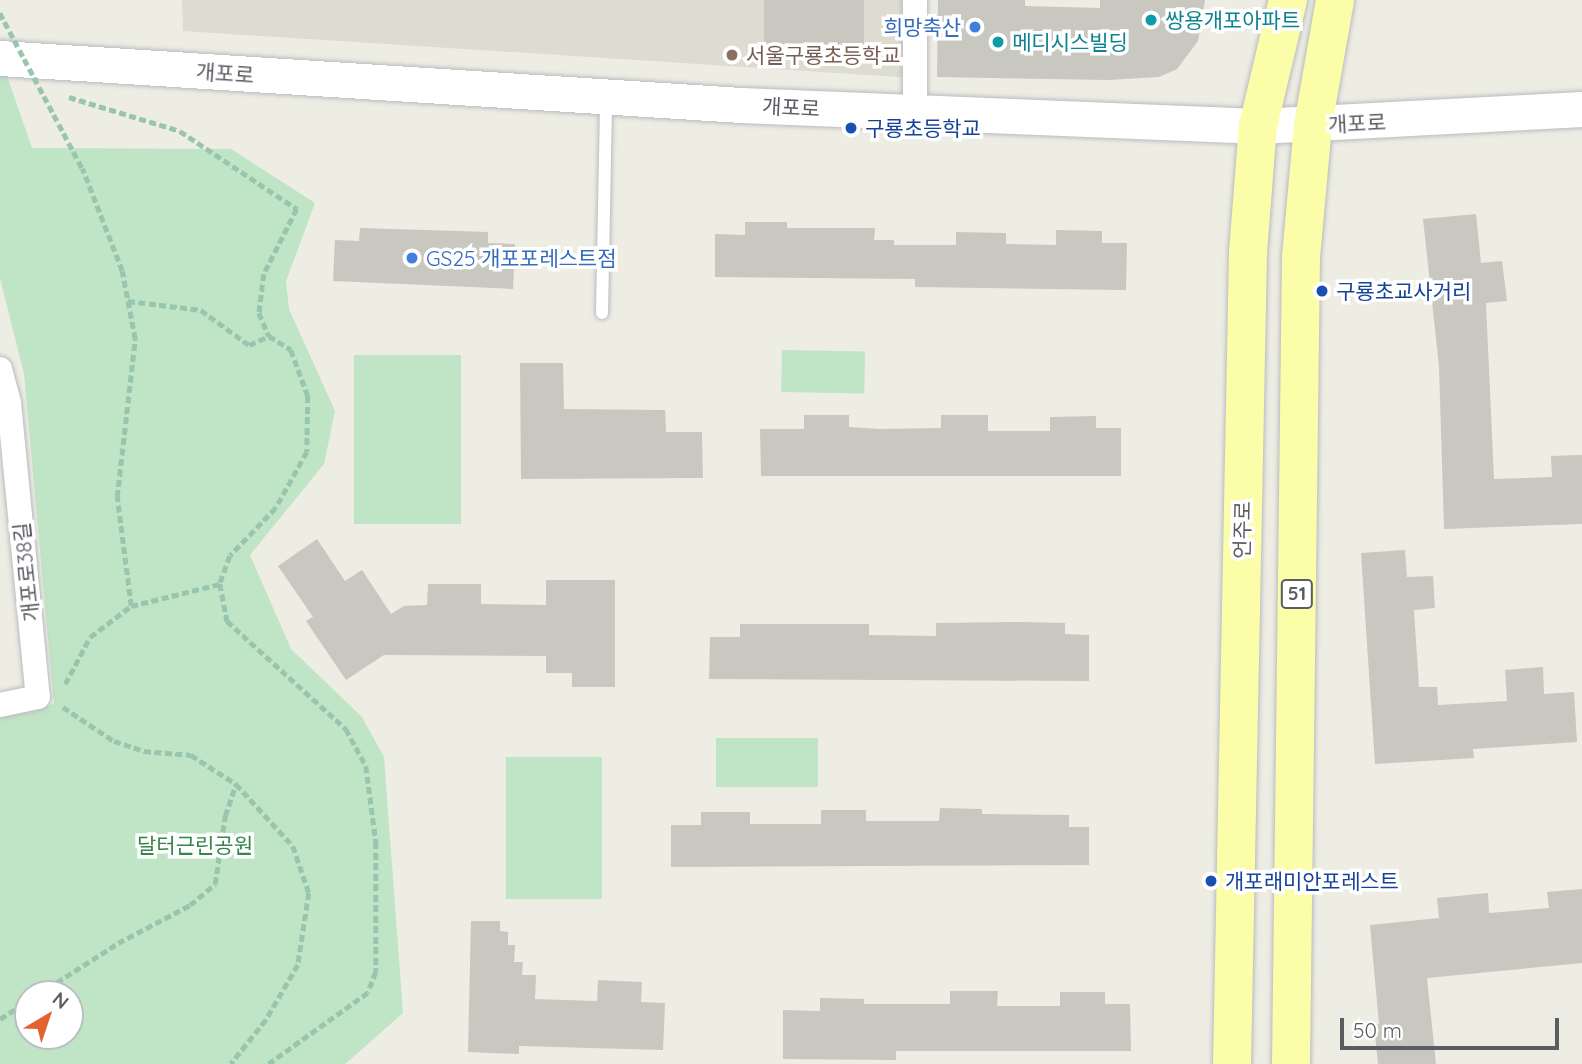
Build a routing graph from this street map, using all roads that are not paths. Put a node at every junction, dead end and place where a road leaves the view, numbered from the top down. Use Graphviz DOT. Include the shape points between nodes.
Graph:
graph roads {
  1 [pos="915,0"];
  2 [pos="1288,0"];
  3 [pos="1335,0"];
  4 [pos="0,58"];
  5 [pos="606,97"];
  6 [pos="1582,109"];
  7 [pos="915,113"];
  8 [pos="1313,125"];
  9 [pos="1258,126"];
  10 [pos="602,313"];
  11 [pos="0,369"];
  12 [pos="0,705"];
  13 [pos="1232,1064"];
  14 [pos="1291,1064"];
  1 -- 7 [label="street"];
  2 -- 9 [label="main road, 언주로"];
  3 -- 8 [label="main road, 51"];
  4 -- 5 [label="street, 개포로"];
  5 -- 7 [label="street, 개포로"];
  5 -- 10 [label="lane"];
  6 -- 8 [label="street, 개포로"];
  7 -- 9 [label="street, 개포로"];
  8 -- 9 [label="street, 개포로"];
  8 -- 14 [label="main road, 51" via="1301,257"];
  9 -- 13 [label="main road, 언주로" via="1248,252"];
  11 -- 12 [label="street, 개포로38길" via="9,403 38,697"];
}
